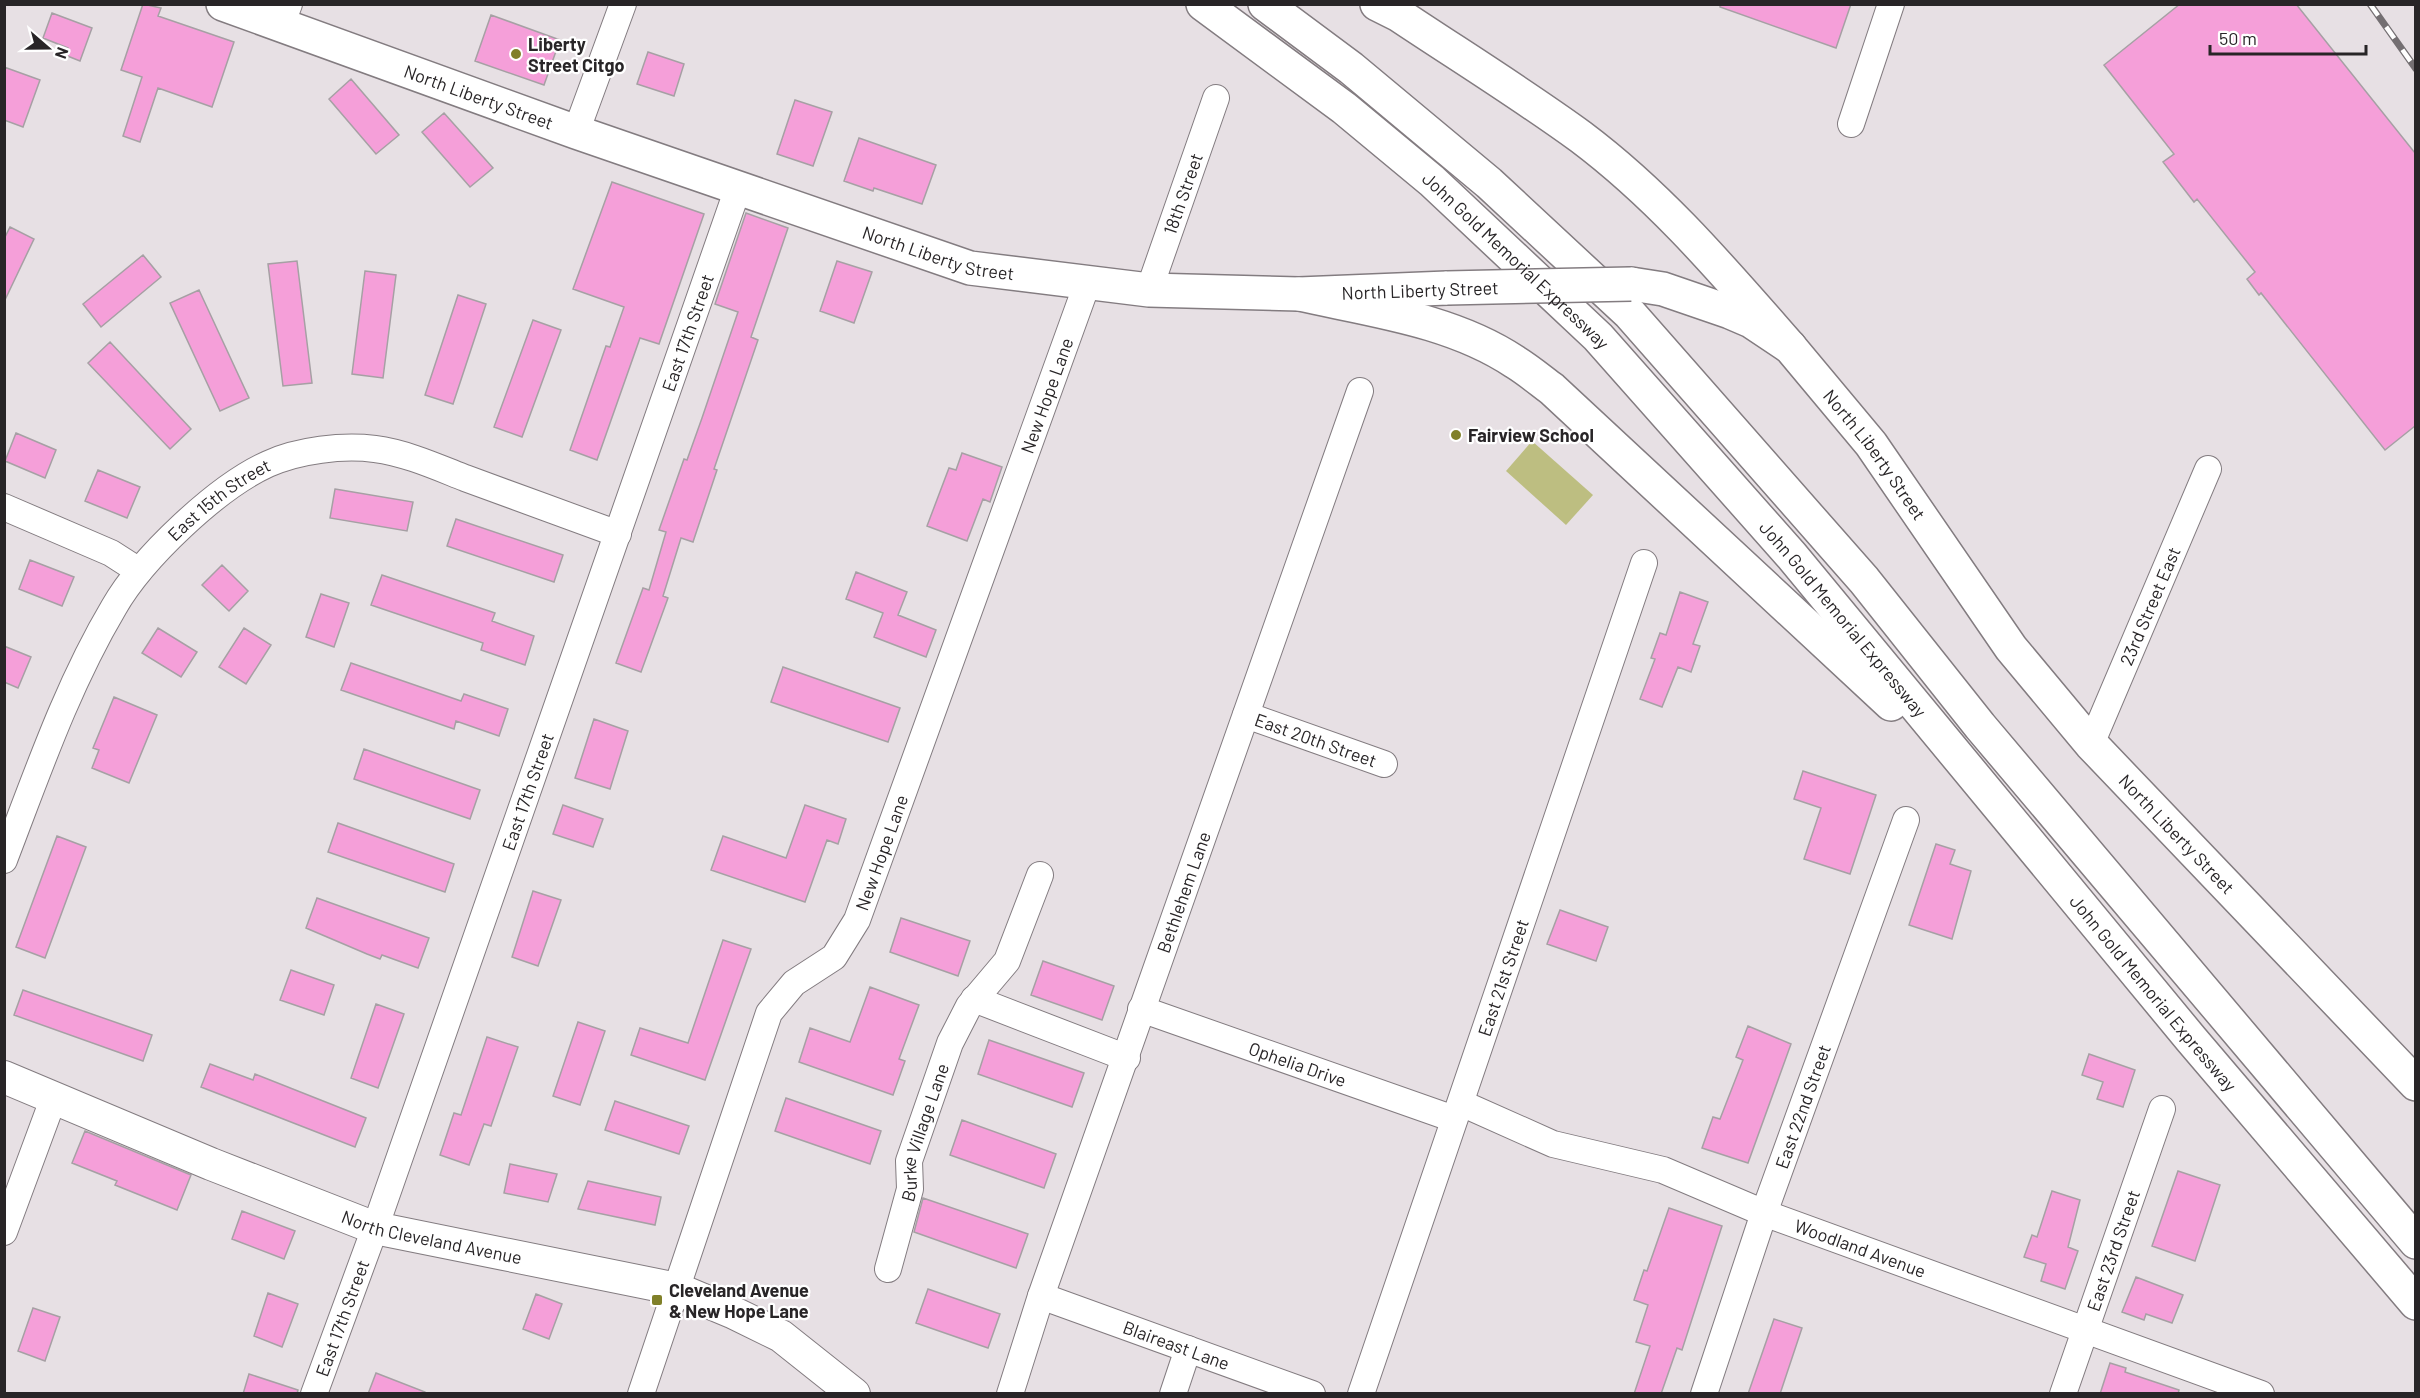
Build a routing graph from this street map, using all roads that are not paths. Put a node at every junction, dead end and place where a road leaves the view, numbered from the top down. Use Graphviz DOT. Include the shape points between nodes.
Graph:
graph roads {
  1 [pos="223,4"];
  2 [pos="623,4"];
  3 [pos="1203,4"];
  4 [pos="1266,4"];
  5 [pos="1377,4"];
  6 [pos="1892,4"];
  7 [pos="285,15"];
  8 [pos="1216,98"];
  9 [pos="1851,124"];
  10 [pos="576,132"];
  11 [pos="738,188"];
  12 [pos="1087,284"];
  13 [pos="1149,290"];
  14 [pos="1299,294"];
  15 [pos="1790,347"];
  16 [pos="1360,391"];
  17 [pos="2208,469"];
  18 [pos="4,507"];
  19 [pos="618,534"];
  20 [pos="1644,563"];
  21 [pos="139,571"];
  22 [pos="1246,715"];
  23 [pos="2091,744"];
  24 [pos="1384,764"];
  25 [pos="1988,794"];
  26 [pos="1906,820"];
  27 [pos="4,860"];
  28 [pos="1040,875"];
  29 [pos="974,999"];
  30 [pos="1141,1010"];
  31 [pos="1127,1058"];
  32 [pos="4,1077"];
  33 [pos="2415,1081"];
  34 [pos="54,1097"];
  35 [pos="2162,1109"];
  36 [pos="1457,1111"];
  37 [pos="1764,1213"];
  38 [pos="375,1228"];
  39 [pos="4,1232"];
  40 [pos="2415,1242"];
  41 [pos="888,1269"];
  42 [pos="677,1289"];
  43 [pos="1041,1296"];
  44 [pos="2415,1303"];
  45 [pos="2085,1330"];
  46 [pos="1188,1349"];
  47 [pos="314,1394"];
  48 [pos="641,1394"];
  49 [pos="854,1394"];
  50 [pos="1010,1394"];
  51 [pos="1173,1394"];
  52 [pos="1312,1394"];
  53 [pos="1361,1394"];
  54 [pos="1704,1394"];
  55 [pos="2063,1394"];
  56 [pos="2261,1394"];
  1 -- 7 [label="main road, North Liberty Street"];
  2 -- 10 [label="street"];
  3 -- 25 [label="main road, John Gold Memorial Expressway" via="1344,108 1414,166 1598,337 1792,556"];
  4 -- 40 [label="main road, John Gold Memorial Expressway" via="1351,68 1488,183 1630,314 1864,580 1980,726"];
  5 -- 15 [label="main road" via="1581,137 1697,241"];
  6 -- 9 [label="street"];
  7 -- 10 [label="main road, North Liberty Street"];
  8 -- 13 [label="street, 18th Street"];
  10 -- 11 [label="main road, North Liberty Street"];
  11 -- 12 [label="main road, North Liberty Street" via="970,268"];
  11 -- 19 [label="street, East 17th Street"];
  12 -- 13 [label="main road, North Liberty Street"];
  12 -- 42 [label="street, New Hope Lane" via="857,920 834,957 794,983 769,1013"];
  13 -- 14 [label="main road, North Liberty Street"];
  14 -- 15 [label="main road, North Liberty Street, bridge" via="1631,284 1663,289 1730,312"];
  14 -- 25 [label="main road" via="1421,321 1472,339 1514,361 1552,389"];
  15 -- 23 [label="main road, North Liberty Street" via="1871,444 2011,648"];
  16 -- 22 [label="street, Bethlehem Lane"];
  17 -- 23 [label="street, 23rd Street East"];
  18 -- 21 [label="street" via="111,553"];
  19 -- 21 [label="street, East 15th Street" via="423,462 375,449 323,449 269,463 230,487"];
  19 -- 38 [label="street, East 17th Street"];
  20 -- 36 [label="street, East 21st Street"];
  21 -- 27 [label="street, East 15th Street" via="85,658"];
  22 -- 24 [label="street, East 20th Street"];
  22 -- 30 [label="street, Bethlehem Lane"];
  23 -- 33 [label="main road, North Liberty Street"];
  25 -- 44 [label="main road, John Gold Memorial Expressway"];
  26 -- 37 [label="street, East 22nd Street"];
  28 -- 29 [label="street, Burke Village Lane" via="1007,961"];
  29 -- 31 [label="street"];
  29 -- 41 [label="street, Burke Village Lane" via="950,1043 909,1161 910,1189"];
  30 -- 31 [label="street, Bethlehem Lane"];
  30 -- 36 [label="street, Ophelia Drive"];
  31 -- 43 [label="street, Bethlehem Lane"];
  32 -- 34 [label="street, North Cleveland Avenue"];
  34 -- 38 [label="street, North Cleveland Avenue"];
  34 -- 39 [label="street"];
  35 -- 45 [label="street, East 23rd Street"];
  36 -- 37 [label="street, Woodland Avenue" via="1553,1144 1663,1170"];
  36 -- 53 [label="street, East 21st Street"];
  37 -- 45 [label="street, Woodland Avenue"];
  37 -- 54 [label="street, East 22nd Street"];
  38 -- 42 [label="street, North Cleveland Avenue"];
  38 -- 47 [label="street, East 17th Street"];
  42 -- 48 [label="street, New Hope Lane"];
  42 -- 49 [label="street, North Cleveland Avenue" via="780,1336"];
  43 -- 46 [label="street, Blaireast Lane"];
  43 -- 50 [label="street, Bethlehem Lane"];
  45 -- 55 [label="street, East 23rd Street"];
  45 -- 56 [label="street, Woodland Avenue"];
  46 -- 51 [label="street"];
  46 -- 52 [label="street, Blaireast Lane"];
}
